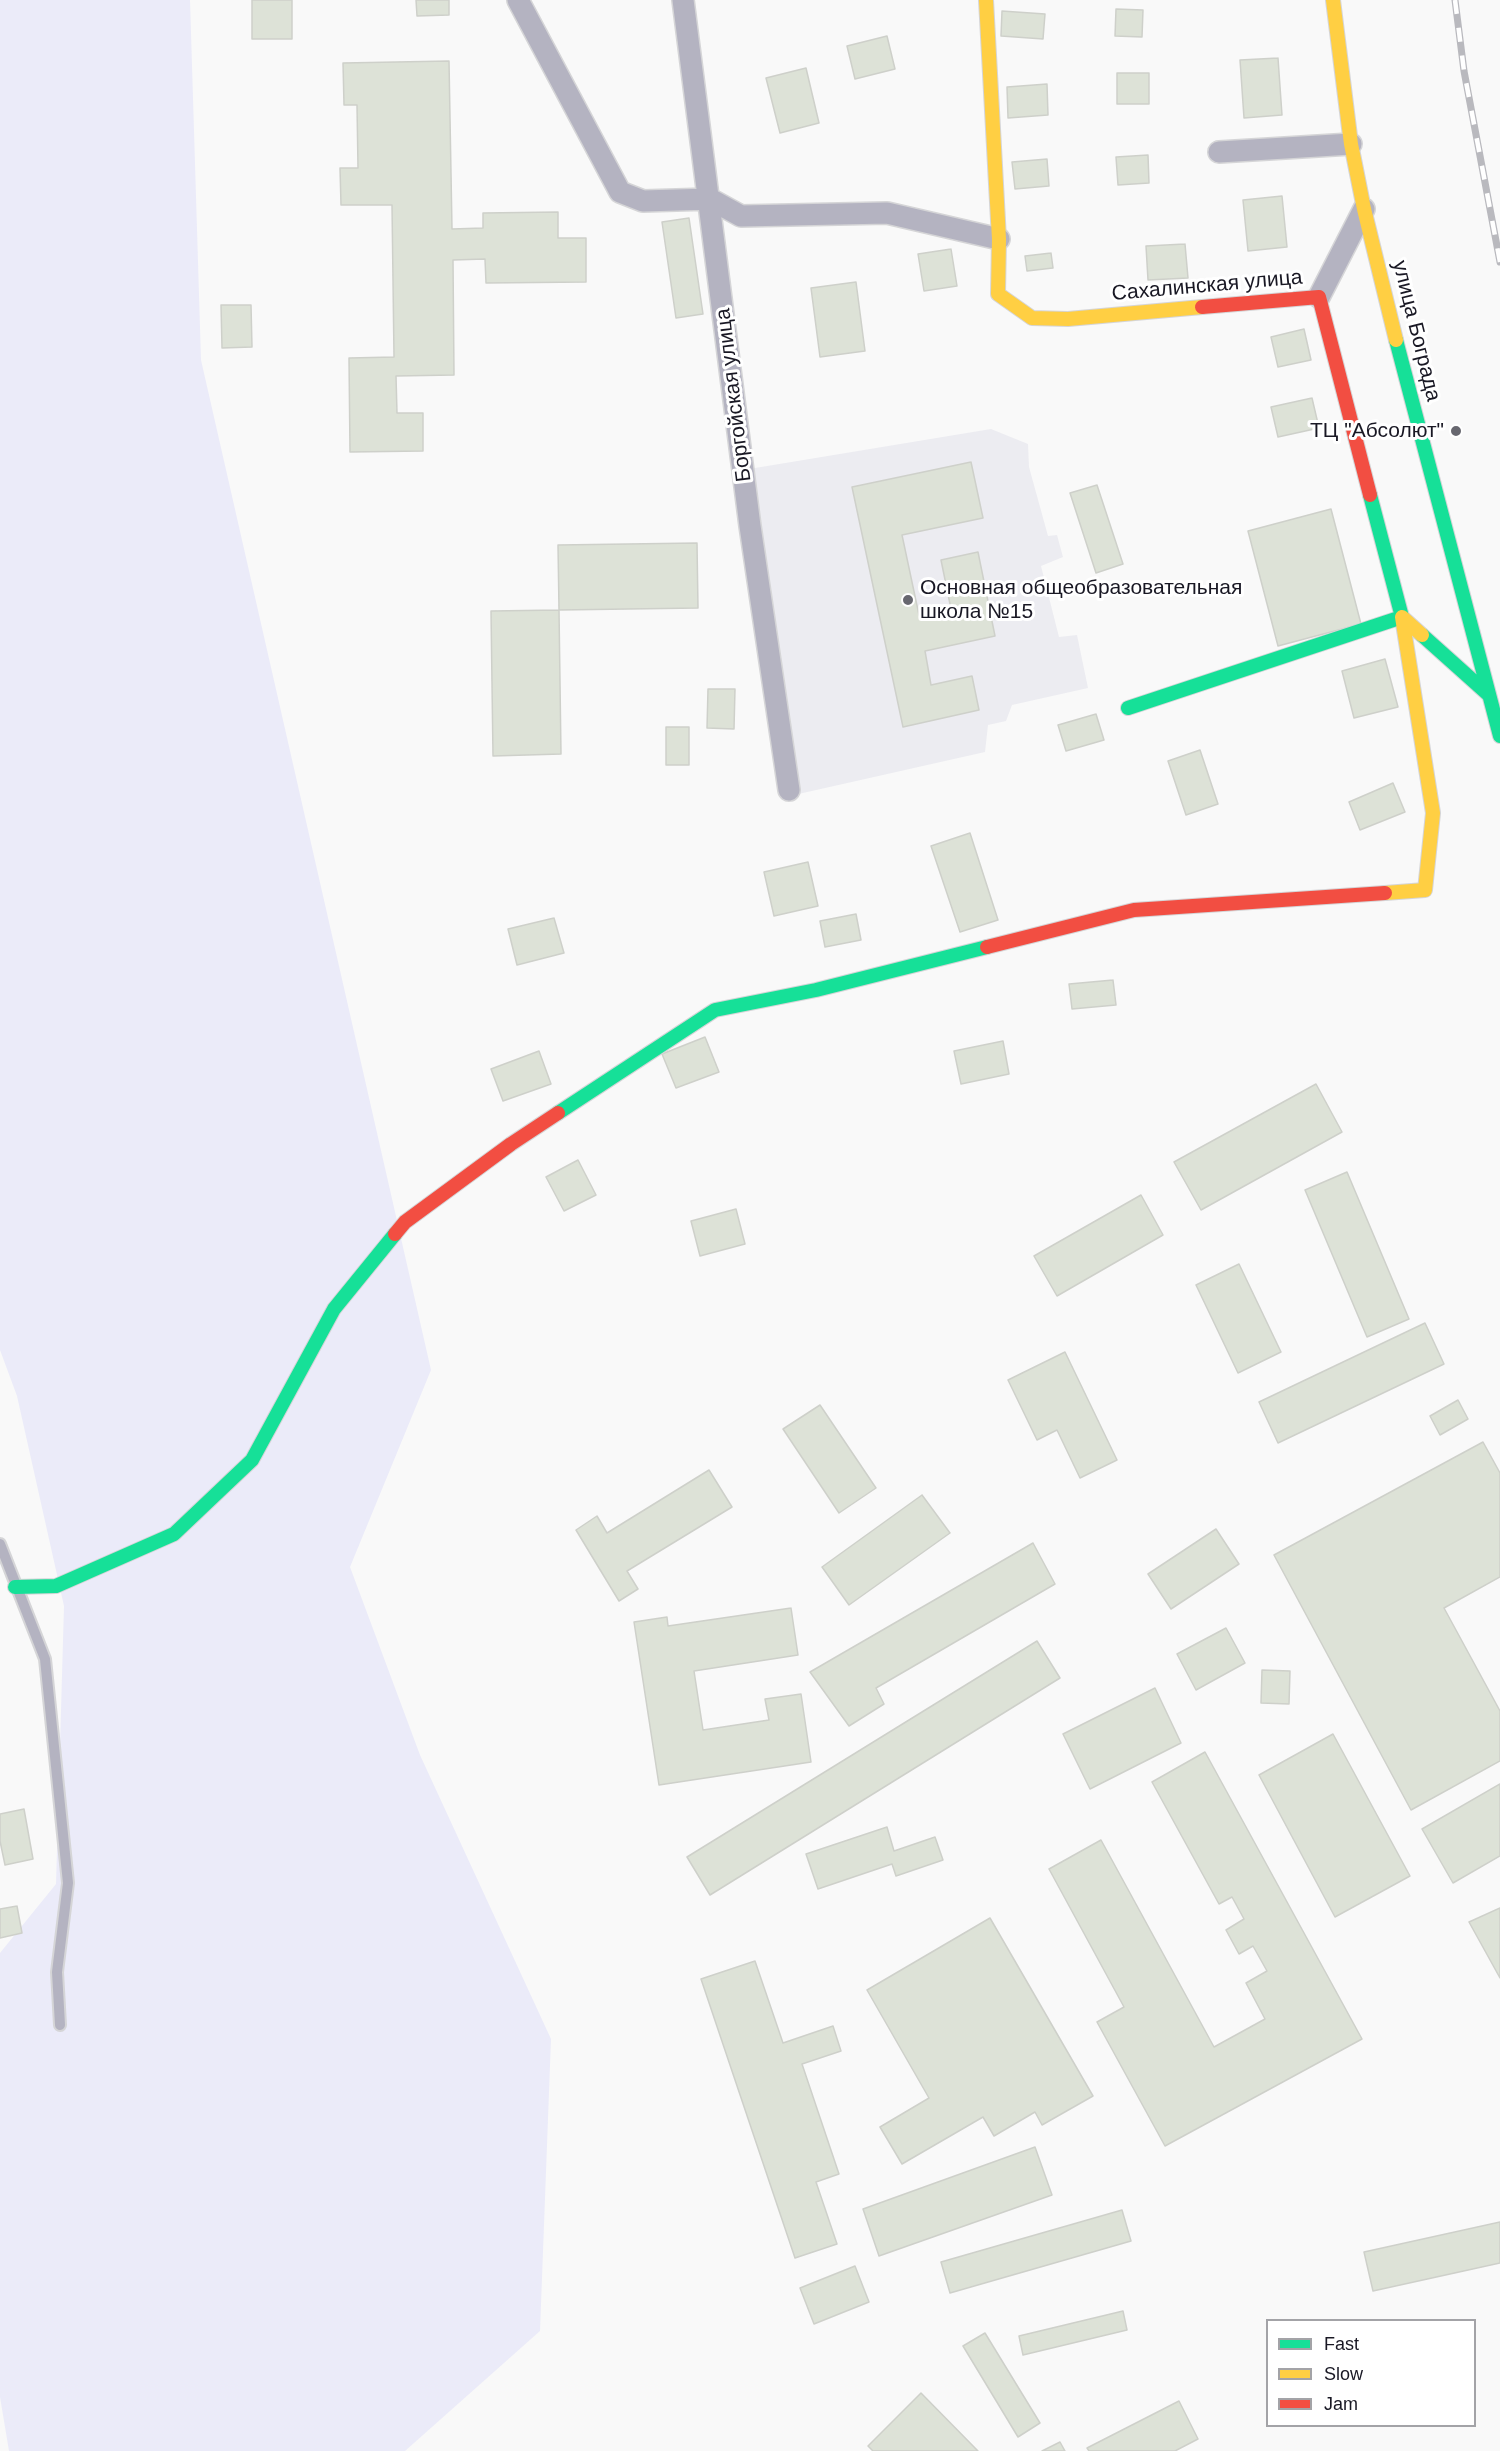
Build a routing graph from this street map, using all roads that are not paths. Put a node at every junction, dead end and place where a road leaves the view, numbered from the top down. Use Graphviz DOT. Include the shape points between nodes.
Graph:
graph roads {
  1 [pos="518,0"];
  2 [pos="683,0"];
  3 [pos="986,0"];
  4 [pos="1333,0"];
  5 [pos="1351,144"];
  6 [pos="1219,152"];
  7 [pos="710,199"];
  8 [pos="1364,209"];
  9 [pos="999,239"];
  10 [pos="1318,297"];
  11 [pos="1402,617"];
  12 [pos="1489,695"];
  13 [pos="1128,708"];
  14 [pos="1500,736"];
  15 [pos="789,790"];
  16 [pos="0,1544"];
  17 [pos="15,1587"];
  18 [pos="60,2025"];
  1 -- 7 [label="street" via="620,192 643,201"];
  2 -- 7 [label="street, Боргойская улица"];
  3 -- 9 [label="street, Сахалинская улица"];
  4 -- 5 [label="street, улица Бограда"];
  5 -- 6 [label="street"];
  5 -- 8 [label="street, улица Бограда"];
  7 -- 9 [label="street" via="741,216 887,213"];
  7 -- 15 [label="street, Боргойская улица" via="750,526"];
  8 -- 10 [label="street"];
  8 -- 12 [label="street, улица Бограда"];
  9 -- 10 [label="street, Сахалинская улица" via="998,294 1032,318 1068,319"];
  10 -- 11 [label="street, Сахалинская улица"];
  11 -- 12 [label="street"];
  11 -- 13 [label="street"];
  11 -- 17 [label="street, Сахалинская улица" via="1433,813 1425,890 1134,910 816,990 715,1010 511,1144 405,1222 334,1309 252,1460 174,1534 56,1586"];
  12 -- 14 [label="street, улица Бограда"];
  16 -- 17 [label="lane"];
  17 -- 18 [label="lane" via="45,1659 67,1871 57,1972"];
}
